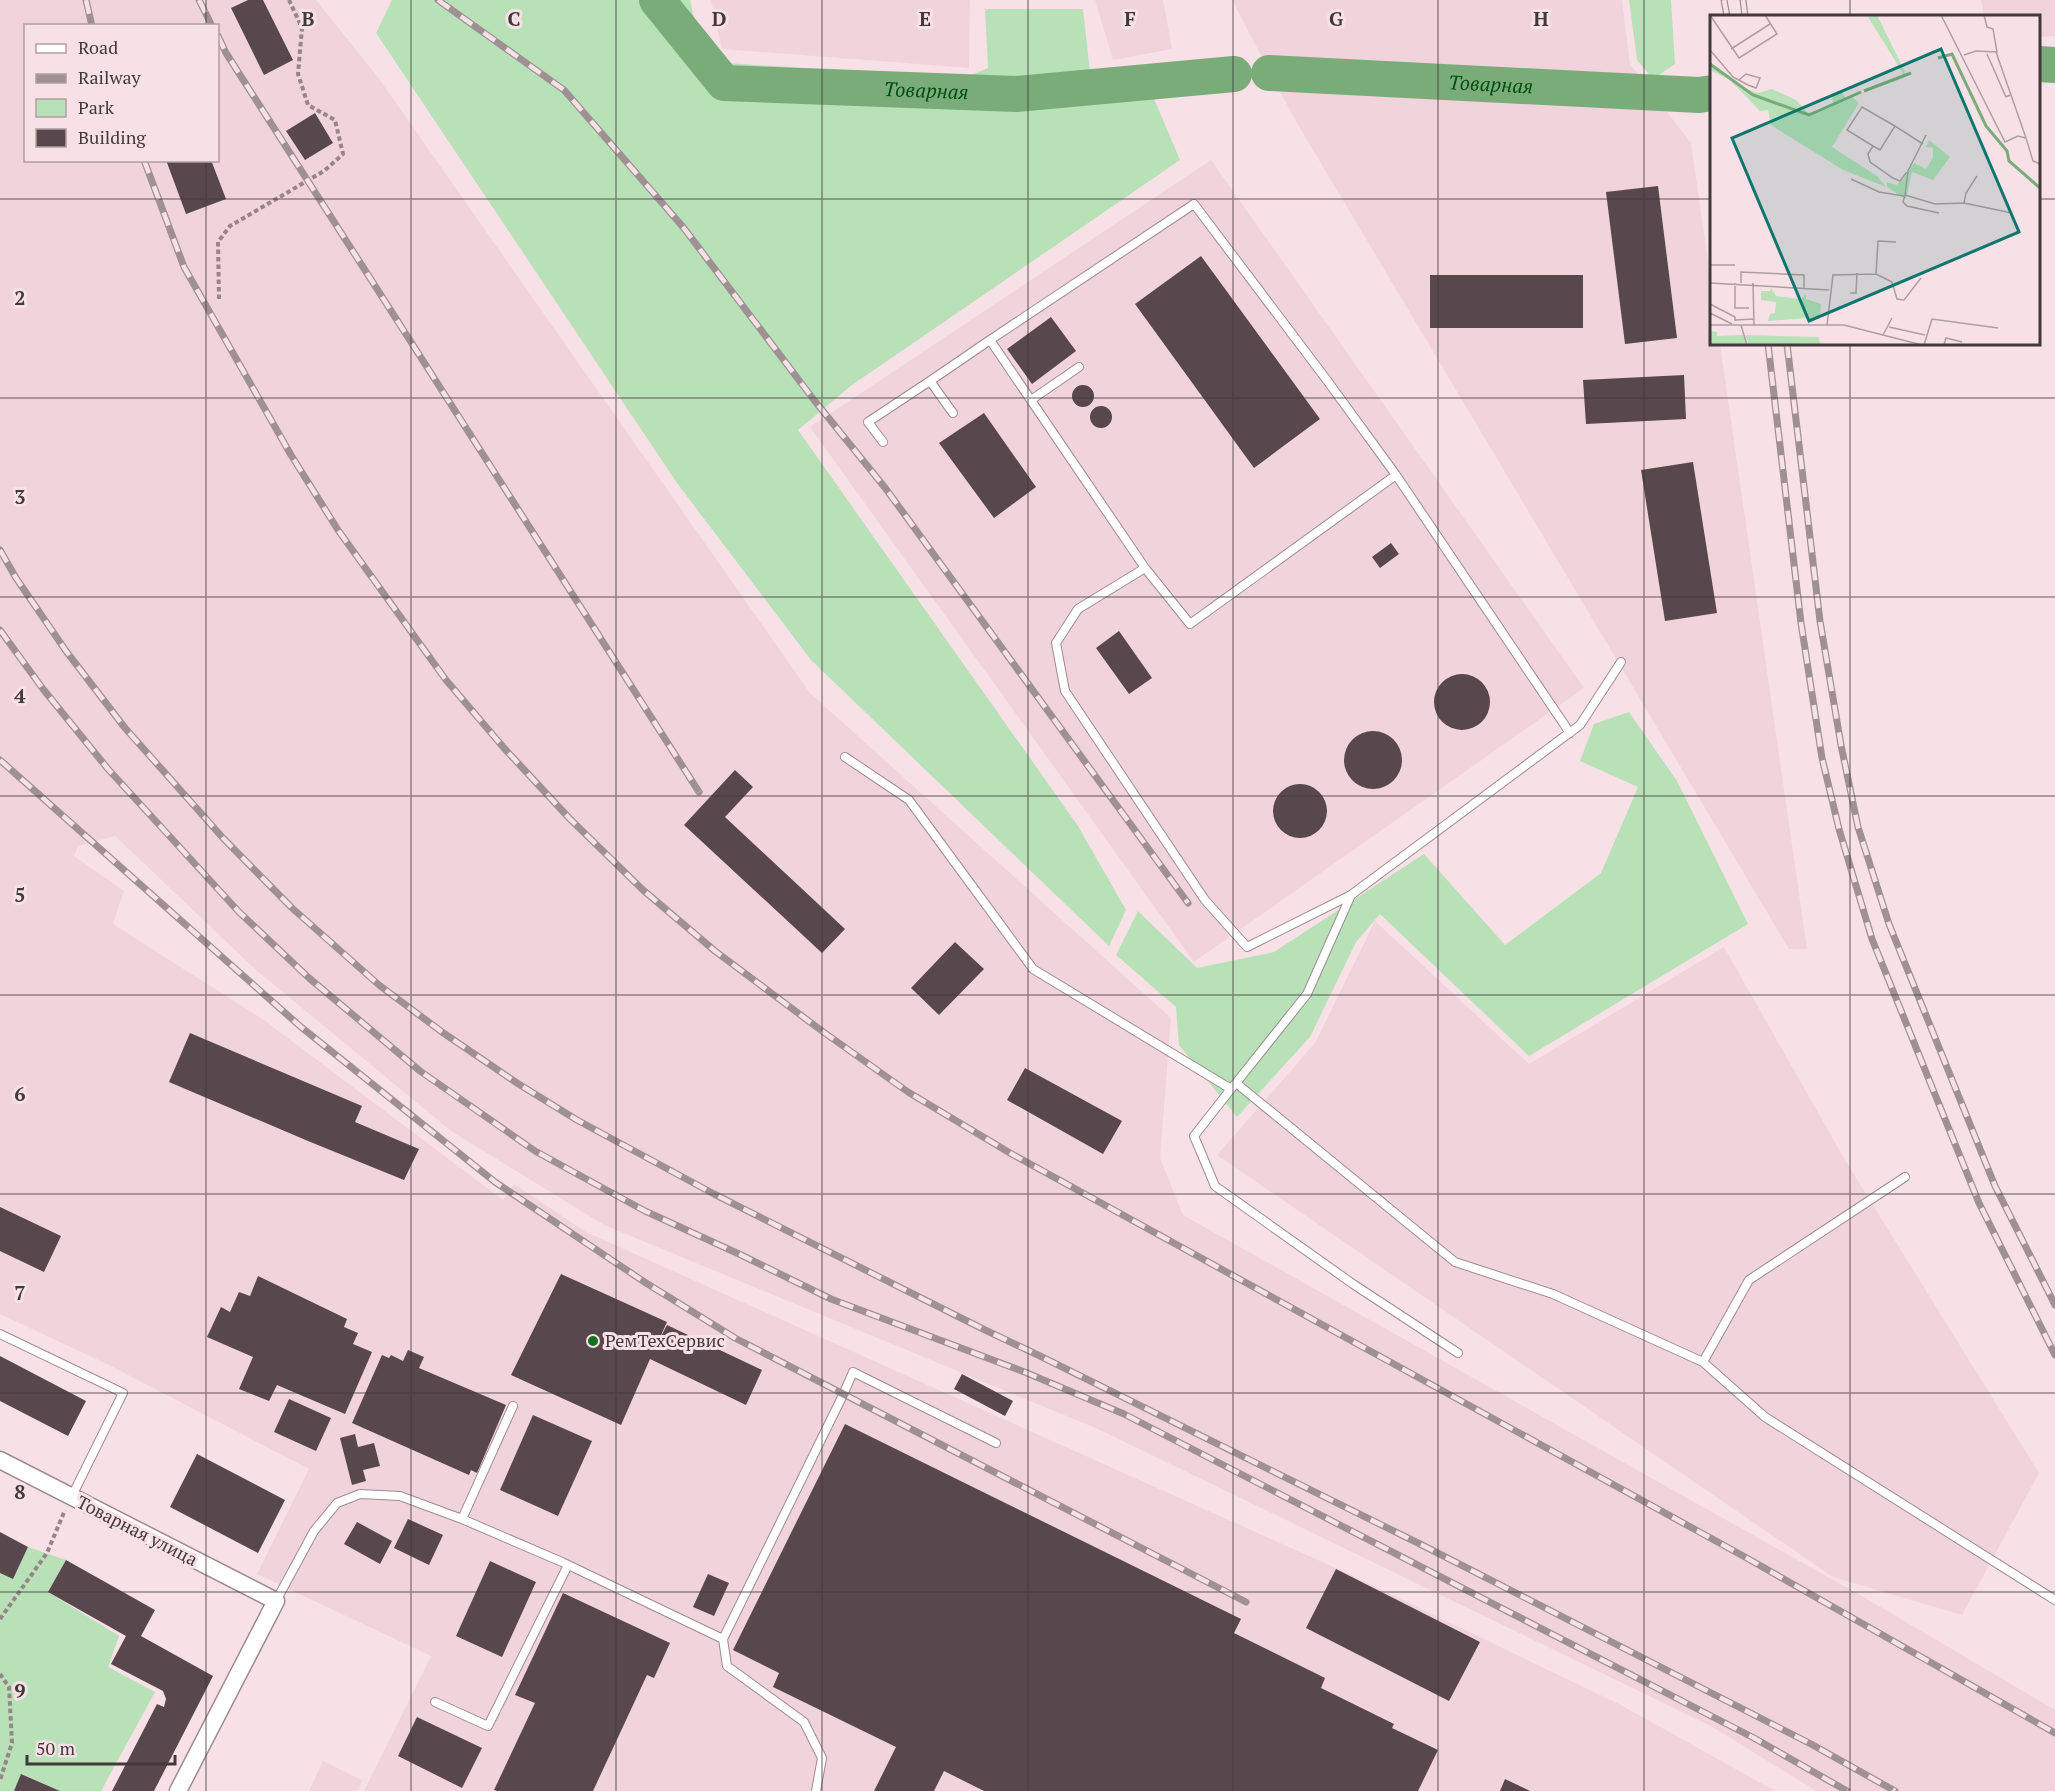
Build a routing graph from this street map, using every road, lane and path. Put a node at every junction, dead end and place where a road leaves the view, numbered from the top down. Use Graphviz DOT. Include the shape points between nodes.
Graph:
graph roads {
  1 [pos="289,0"];
  2 [pos="219,299"];
  3 [pos="990,340"];
  4 [pos="1079,367"];
  5 [pos="930,381"];
  6 [pos="1031,400"];
  7 [pos="953,413"];
  8 [pos="884,442"];
  9 [pos="1396,475"];
  10 [pos="1145,568"];
  11 [pos="1621,662"];
  12 [pos="1570,733"];
  13 [pos="845,757"];
  14 [pos="1351,895"];
  15 [pos="1233,1086"];
  16 [pos="1905,1177"];
  17 [pos="0,1334"];
  18 [pos="1458,1353"];
  19 [pos="1703,1362"];
  20 [pos="513,1406"];
  21 [pos="996,1443"];
  22 [pos="0,1460"];
  23 [pos="69,1501"];
  24 [pos="462,1519"];
  25 [pos="568,1565"];
  26 [pos="2055,1600"];
  27 [pos="276,1601"];
  28 [pos="0,1620"];
  29 [pos="723,1639"];
  30 [pos="0,1674"];
  31 [pos="435,1702"];
  32 [pos="0,1780"];
  33 [pos="178,1791"];
  34 [pos="816,1791"];
  1 -- 2 [label="path" via="302,28 298,74 308,105 335,120 343,154 324,171 230,226 218,242"];
  3 -- 5 [label="lane"];
  3 -- 6 [label="lane"];
  3 -- 9 [label="lane" via="1194,204"];
  4 -- 6 [label="lane"];
  5 -- 7 [label="lane"];
  5 -- 8 [label="lane" via="868,422"];
  6 -- 10 [label="lane"];
  9 -- 10 [label="lane" via="1190,624"];
  9 -- 12 [label="lane"];
  10 -- 14 [label="lane" via="1078,609 1056,643 1065,691 1204,900 1247,947"];
  11 -- 12 [label="lane" via="1580,725"];
  12 -- 14 [label="lane"];
  13 -- 15 [label="lane" via="909,800 1034,969"];
  14 -- 15 [label="lane" via="1307,994"];
  15 -- 18 [label="lane" via="1194,1136 1215,1186"];
  15 -- 19 [label="lane" via="1455,1262 1553,1294"];
  16 -- 19 [label="lane" via="1749,1280"];
  17 -- 23 [label="lane" via="123,1393"];
  19 -- 26 [label="lane" via="1765,1417"];
  20 -- 24 [label="lane"];
  21 -- 29 [label="lane" via="853,1372"];
  22 -- 23 [label="street, Товарная улица"];
  23 -- 27 [label="street, Товарная улица"];
  23 -- 28 [label="path" via="47,1553"];
  24 -- 25 [label="lane"];
  24 -- 27 [label="lane" via="400,1496 360,1494 337,1503 314,1531"];
  25 -- 29 [label="lane"];
  25 -- 31 [label="lane" via="488,1726"];
  27 -- 33 [label="street"];
  29 -- 34 [label="lane" via="727,1666 804,1722 822,1758"];
  30 -- 32 [label="path" via="9,1687 12,1743"];
}
